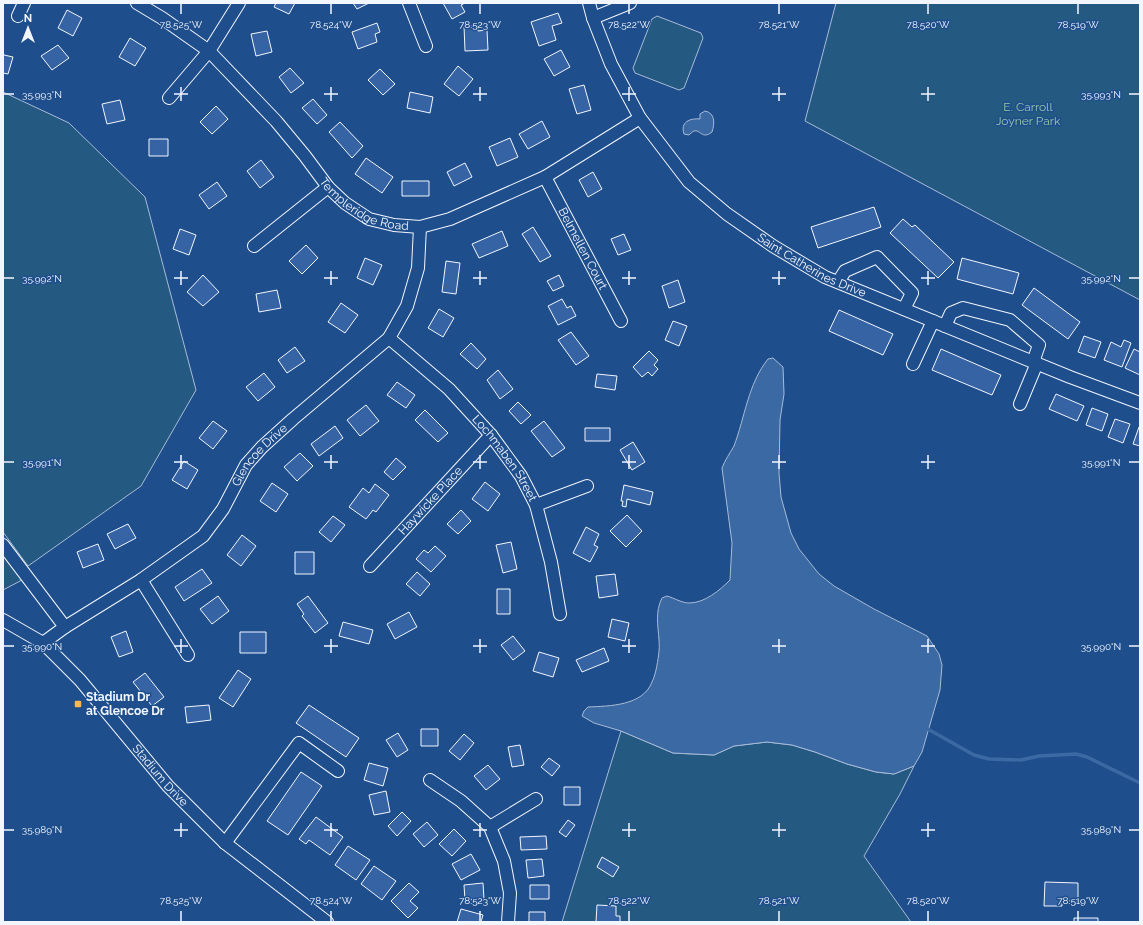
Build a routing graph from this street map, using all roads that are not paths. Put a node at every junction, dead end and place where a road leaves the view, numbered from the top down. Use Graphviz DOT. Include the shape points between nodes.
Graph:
graph roads {
  1 [pos="24,3"];
  2 [pos="137,3"];
  3 [pos="239,3"];
  4 [pos="409,3"];
  5 [pos="589,3"];
  6 [pos="630,3"];
  7 [pos="18,16"];
  8 [pos="593,18"];
  9 [pos="426,46"];
  10 [pos="209,51"];
  11 [pos="169,98"];
  12 [pos="640,118"];
  13 [pos="545,177"];
  14 [pos="328,187"];
  15 [pos="420,227"];
  16 [pos="254,246"];
  17 [pos="838,282"];
  18 [pos="904,309"];
  19 [pos="621,321"];
  20 [pos="933,321"];
  21 [pos="945,326"];
  22 [pos="389,338"];
  23 [pos="1035,363"];
  24 [pos="913,364"];
  25 [pos="1140,403"];
  26 [pos="1020,404"];
  27 [pos="491,435"];
  28 [pos="587,486"];
  29 [pos="536,505"];
  30 [pos="3,545"];
  31 [pos="370,566"];
  32 [pos="141,580"];
  33 [pos="560,614"];
  34 [pos="3,620"];
  35 [pos="64,627"];
  36 [pos="43,643"];
  37 [pos="188,655"];
  38 [pos="338,771"];
  39 [pos="430,780"];
  40 [pos="536,799"];
  41 [pos="490,827"];
  42 [pos="225,843"];
  43 [pos="327,922"];
  44 [pos="508,922"];
  1 -- 7 [label="street"];
  2 -- 10 [label="street, Templeridge Road"];
  3 -- 10 [label="street"];
  4 -- 9 [label="street"];
  5 -- 8 [label="street, Saint Catherines Drive"];
  6 -- 8 [label="street"];
  8 -- 12 [label="street, Saint Catherines Drive" via="611,64"];
  10 -- 11 [label="street"];
  10 -- 14 [label="street, Templeridge Road" via="276,121"];
  12 -- 13 [label="street, Templeridge Road"];
  12 -- 17 [label="street, Saint Catherines Drive" via="689,182 727,214 772,246"];
  13 -- 15 [label="street, Templeridge Road" via="450,219"];
  13 -- 19 [label="street, Belmellen Court"];
  14 -- 15 [label="street, Templeridge Road" via="369,219 394,225"];
  14 -- 16 [label="street"];
  15 -- 22 [label="street, Glencoe Drive" via="418,268 407,306"];
  17 -- 18 [label="street, Saint Catherines Drive"];
  17 -- 18 [label="street" via="845,271 876,257 912,293"];
  18 -- 20 [label="street, Saint Catherines Drive"];
  20 -- 21 [label="street, Saint Catherines Drive"];
  20 -- 24 [label="street"];
  21 -- 23 [label="street, Saint Catherines Drive"];
  21 -- 23 [label="street" via="951,313 964,308 1010,320 1039,345"];
  22 -- 27 [label="street, Lochmaben Street" via="450,389"];
  22 -- 32 [label="street, Glencoe Drive" via="262,447 246,465 223,509 203,536"];
  23 -- 25 [label="street, Saint Catherines Drive"];
  23 -- 26 [label="street"];
  27 -- 29 [label="street, Lochmaben Street" via="521,476"];
  27 -- 31 [label="street, Haywicke Place"];
  28 -- 29 [label="street"];
  29 -- 33 [label="street, Lochmaben Street" via="551,562"];
  30 -- 35 [label="street"];
  32 -- 35 [label="street, Glencoe Drive"];
  32 -- 37 [label="street"];
  34 -- 36 [label="street, Stadium Drive"];
  35 -- 36 [label="street, Glencoe Drive"];
  36 -- 42 [label="street, Stadium Drive" via="80,680 168,786"];
  38 -- 42 [label="street" via="299,743"];
  39 -- 41 [label="street" via="461,801"];
  40 -- 41 [label="street"];
  41 -- 44 [label="street" via="504,861 510,893"];
  42 -- 43 [label="street, Stadium Drive"];
}
